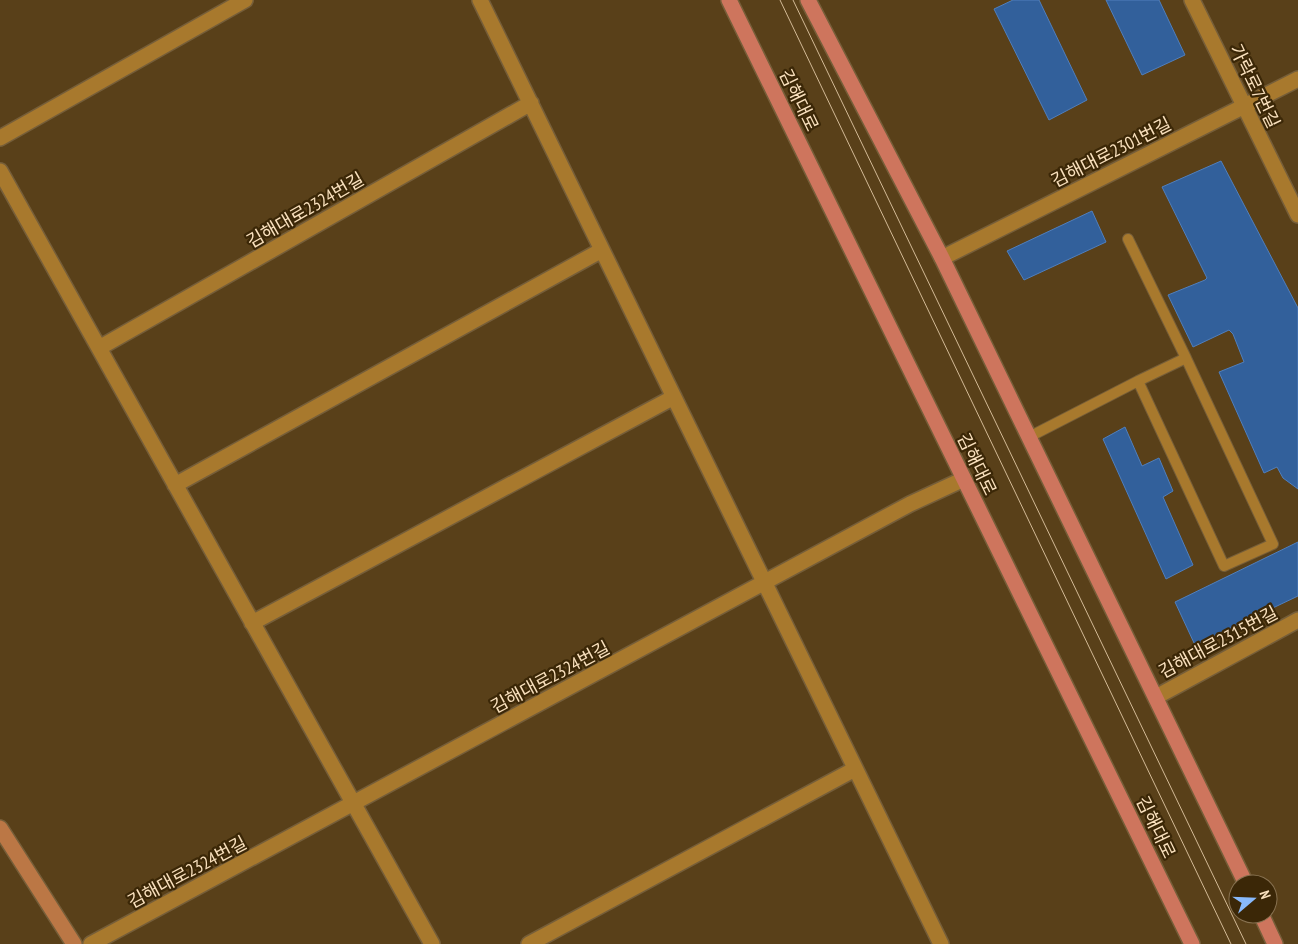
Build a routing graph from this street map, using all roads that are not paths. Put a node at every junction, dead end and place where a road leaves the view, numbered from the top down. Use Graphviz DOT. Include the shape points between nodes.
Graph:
graph roads {
  1 [pos="245,0"];
  2 [pos="480,0"];
  3 [pos="729,0"];
  4 [pos="808,0"];
  5 [pos="1192,0"];
  6 [pos="1298,79"];
  7 [pos="530,103"];
  8 [pos="1244,106"];
  9 [pos="0,138"];
  10 [pos="0,171"];
  11 [pos="1298,215"];
  12 [pos="1128,239"];
  13 [pos="602,250"];
  14 [pos="942,258"];
  15 [pos="99,348"];
  16 [pos="1186,358"];
  17 [pos="1138,381"];
  18 [pos="674,397"];
  19 [pos="1029,437"];
  20 [pos="964,479"];
  21 [pos="175,485"];
  22 [pos="765,583"];
  23 [pos="1298,620"];
  24 [pos="252,623"];
  25 [pos="1156,697"];
  26 [pos="855,769"];
  27 [pos="354,804"];
  28 [pos="0,828"];
  29 [pos="1241,874"];
  30 [pos="1266,924"];
  31 [pos="74,944"];
  32 [pos="91,944"];
  33 [pos="432,944"];
  34 [pos="529,944"];
  35 [pos="941,944"];
  36 [pos="1192,944"];
  37 [pos="1275,944"];
  1 -- 9 [label="street"];
  2 -- 7 [label="street"];
  3 -- 20 [label="main road, 김해대로"];
  4 -- 14 [label="main road"];
  5 -- 8 [label="street, 가락로7번길"];
  6 -- 8 [label="street, 김해대로2301번길"];
  7 -- 13 [label="street"];
  7 -- 15 [label="street, 김해대로2324번길"];
  8 -- 11 [label="street, 가락로7번길"];
  8 -- 14 [label="street, 김해대로2301번길"];
  10 -- 15 [label="street"];
  12 -- 16 [label="lane"];
  13 -- 18 [label="street"];
  13 -- 21 [label="street"];
  14 -- 19 [label="main road"];
  15 -- 21 [label="street"];
  16 -- 17 [label="lane"];
  16 -- 17 [label="lane" via="1273,544 1224,566"];
  17 -- 19 [label="lane"];
  18 -- 22 [label="street"];
  18 -- 24 [label="street"];
  19 -- 25 [label="main road"];
  20 -- 22 [label="street, 김해대로2324번길" via="910,504"];
  20 -- 36 [label="main road, 김해대로"];
  21 -- 24 [label="street"];
  22 -- 26 [label="street"];
  22 -- 27 [label="street, 김해대로2324번길"];
  23 -- 25 [label="street, 김해대로2315번길"];
  24 -- 27 [label="street"];
  25 -- 29 [label="main road"];
  26 -- 34 [label="street"];
  26 -- 35 [label="street"];
  27 -- 32 [label="street, 김해대로2324번길"];
  27 -- 33 [label="street"];
  28 -- 31 [label="main road"];
  30 -- 37 [label="main road"];
}
